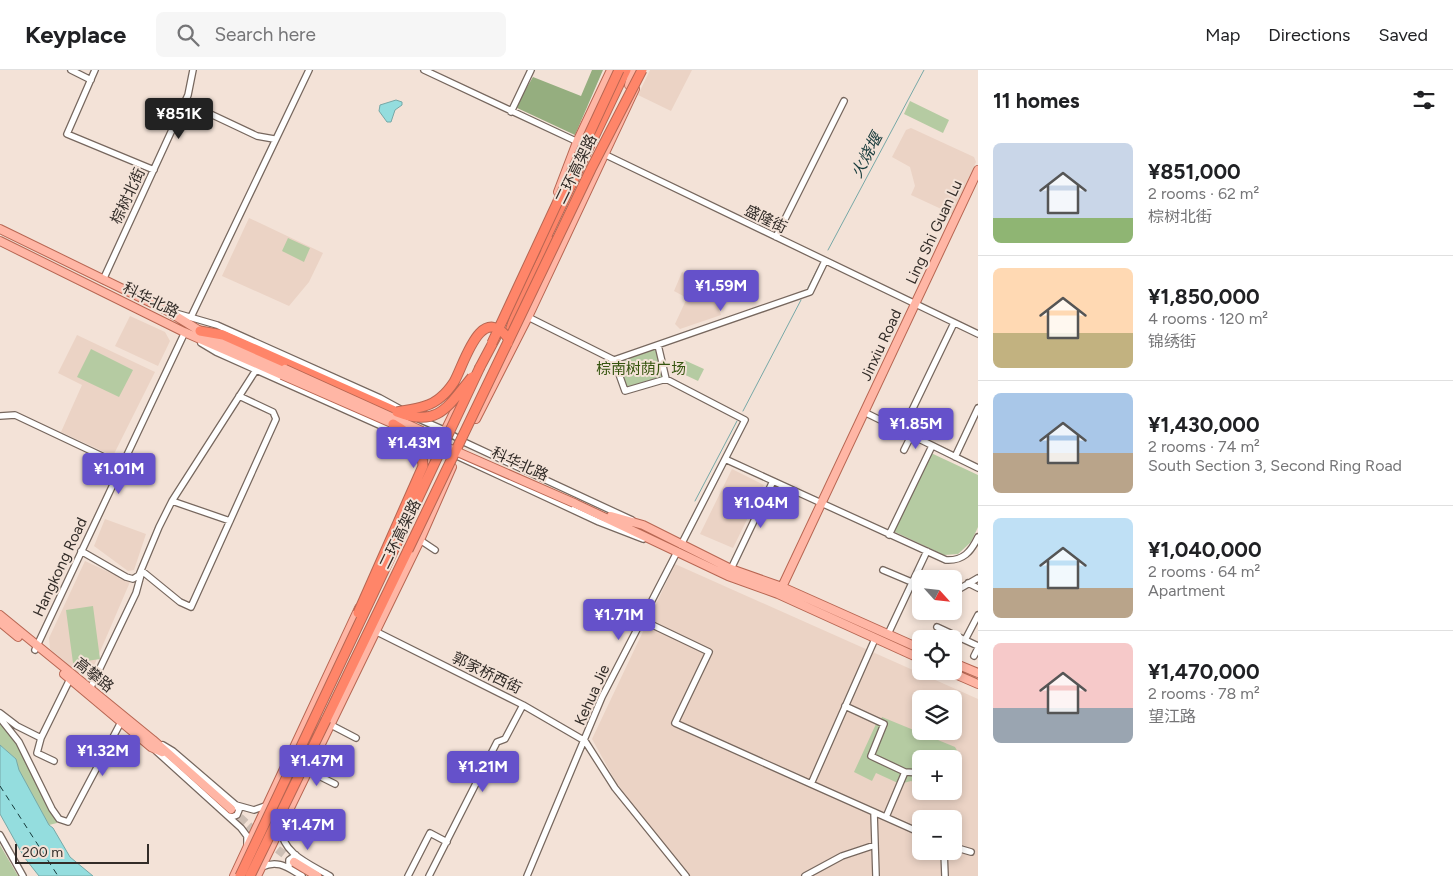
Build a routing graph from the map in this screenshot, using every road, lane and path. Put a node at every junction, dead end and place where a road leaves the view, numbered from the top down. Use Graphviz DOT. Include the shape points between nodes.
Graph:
graph roads {
  1 [pos="71,70"];
  2 [pos="95,70"];
  3 [pos="193,70"];
  4 [pos="309,70"];
  5 [pos="424,70"];
  6 [pos="611,70"];
  7 [pos="619,70"];
  8 [pos="626,70"];
  9 [pos="633,70"];
  10 [pos="640,70"];
  11 [pos="529,71"];
  12 [pos="91,80"];
  13 [pos="629,85"];
  14 [pos="600,95"];
  15 [pos="617,96"];
  16 [pos="844,101"];
  17 [pos="185,102"];
  18 [pos="511,112"];
  19 [pos="274,139"];
  20 [pos="577,142"];
  21 [pos="587,147"];
  22 [pos="606,155"];
  23 [pos="154,170"];
  24 [pos="978,171"];
  25 [pos="546,224"];
  26 [pos="0,229"];
  27 [pos="776,237"];
  28 [pos="0,241"];
  29 [pos="825,261"];
  30 [pos="103,280"];
  31 [pos="916,304"];
  32 [pos="166,310"];
  33 [pos="191,317"];
  34 [pos="528,317"];
  35 [pos="954,323"];
  36 [pos="200,331"];
  37 [pos="184,332"];
  38 [pos="978,334"];
  39 [pos="492,344"];
  40 [pos="658,345"];
  41 [pos="502,355"];
  42 [pos="614,360"];
  43 [pos="480,367"];
  44 [pos="256,370"];
  45 [pos="283,372"];
  46 [pos="666,379"];
  47 [pos="238,396"];
  48 [pos="978,408"];
  49 [pos="397,412"];
  50 [pos="864,412"];
  51 [pos="0,416"];
  52 [pos="393,424"];
  53 [pos="444,430"];
  54 [pos="902,431"];
  55 [pos="911,436"];
  56 [pos="464,442"];
  57 [pos="932,446"];
  58 [pos="436,450"];
  59 [pos="904,450"];
  60 [pos="457,456"];
  61 [pos="955,457"];
  62 [pos="725,459"];
  63 [pos="121,465"];
  64 [pos="978,468"];
  65 [pos="773,481"];
  66 [pos="172,501"];
  67 [pos="574,501"];
  68 [pos="820,502"];
  69 [pos="230,521"];
  70 [pos="643,525"];
  71 [pos="889,534"];
  72 [pos="978,537"];
  73 [pos="420,540"];
  74 [pos="660,545"];
  75 [pos="679,548"];
  76 [pos="408,550"];
  77 [pos="435,550"];
  78 [pos="81,551"];
  79 [pos="927,551"];
  80 [pos="731,568"];
  81 [pos="883,570"];
  82 [pos="918,570"];
  83 [pos="142,571"];
  84 [pos="978,578"];
  85 [pos="912,582"];
  86 [pos="968,583"];
  87 [pos="782,587"];
  88 [pos="962,587"];
  89 [pos="978,588"];
  90 [pos="0,615"];
  91 [pos="978,615"];
  92 [pos="642,620"];
  93 [pos="0,622"];
  94 [pos="937,627"];
  95 [pos="375,632"];
  96 [pos="888,634"];
  97 [pos="875,639"];
  98 [pos="965,640"];
  99 [pos="350,644"];
  100 [pos="912,645"];
  101 [pos="978,647"];
  102 [pos="36,648"];
  103 [pos="912,655"];
  104 [pos="974,656"];
  105 [pos="962,665"];
  106 [pos="977,670"];
  107 [pos="962,677"];
  108 [pos="70,679"];
  109 [pos="978,684"];
  110 [pos="89,691"];
  111 [pos="523,705"];
  112 [pos="845,706"];
  113 [pos="0,713"];
  114 [pos="0,718"];
  115 [pos="121,722"];
  116 [pos="332,725"];
  117 [pos="41,738"];
  118 [pos="356,738"];
  119 [pos="585,741"];
  120 [pos="152,744"];
  121 [pos="54,761"];
  122 [pos="309,771"];
  123 [pos="905,772"];
  124 [pos="912,772"];
  125 [pos="335,784"];
  126 [pos="811,784"];
  127 [pos="268,805"];
  128 [pos="232,810"];
  129 [pos="874,812"];
  130 [pos="886,817"];
  131 [pos="281,828"];
  132 [pos="912,829"];
  133 [pos="0,835"];
  134 [pos="447,842"];
  135 [pos="875,846"];
  136 [pos="247,848"];
  137 [pos="962,849"];
  138 [pos="971,852"];
  139 [pos="944,860"];
  140 [pos="293,862"];
  141 [pos="262,867"];
  142 [pos="23,876"];
  143 [pos="234,876"];
  144 [pos="240,876"];
  145 [pos="250,876"];
  146 [pos="257,876"];
  147 [pos="302,876"];
  148 [pos="317,876"];
  149 [pos="330,876"];
  150 [pos="408,876"];
  151 [pos="429,876"];
  152 [pos="527,876"];
  153 [pos="686,876"];
  154 [pos="805,876"];
  155 [pos="876,876"];
  156 [pos="945,876"];
  1 -- 12 [label="street"];
  2 -- 12 [label="street"];
  3 -- 17 [label="street, 棕树北街"];
  4 -- 19 [label="street"];
  5 -- 18 [label="street"];
  6 -- 14 [label="main road"];
  7 -- 39 [label="highway, 二环高架路, bridge"];
  8 -- 14 [label="main road"];
  8 -- 15 [label="highway"];
  8 -- 21 [label="main road"];
  9 -- 13 [label="main road"];
  9 -- 15 [label="highway"];
  10 -- 13 [label="main road"];
  10 -- 22 [label="main road" via="632,99"];
  10 -- 41 [label="highway, 二环高架路, bridge"];
  11 -- 18 [label="street"];
  12 -- 23 [label="street" via="67,134"];
  13 -- 22 [label="main road" via="605,134"];
  14 -- 20 [label="main road"];
  15 -- 39 [label="highway, bridge"];
  15 -- 41 [label="highway, bridge" via="517,310"];
  16 -- 27 [label="street"];
  17 -- 19 [label="street" via="257,136"];
  17 -- 23 [label="street, 棕树北街"];
  18 -- 20 [label="street"];
  19 -- 33 [label="street"];
  20 -- 21 [label="street"];
  20 -- 25 [label="main road"];
  21 -- 25 [label="main road"];
  22 -- 27 [label="street, 盛隆街"];
  22 -- 34 [label="main road"];
  23 -- 30 [label="street, 棕树北街"];
  24 -- 31 [label="main road, Ling Shi Guan Lu"];
  25 -- 53 [label="main road"];
  26 -- 30 [label="main road, 科华北路"];
  27 -- 29 [label="street, 盛隆街"];
  28 -- 37 [label="main road, 科华北路"];
  29 -- 31 [label="street, 盛隆街"];
  29 -- 40 [label="street" via="810,292"];
  30 -- 32 [label="main road, 科华北路"];
  31 -- 35 [label="street, 盛隆街"];
  31 -- 50 [label="main road, Jinxiu Road"];
  32 -- 33 [label="street"];
  32 -- 36 [label="main road, 科华北路"];
  33 -- 53 [label="street" via="217,325"];
  34 -- 42 [label="street"];
  34 -- 56 [label="main road"];
  35 -- 38 [label="street, 盛隆街"];
  35 -- 54 [label="street"];
  36 -- 45 [label="main road, 科华北路"];
  36 -- 49 [label="highway" via="223,335"];
  37 -- 44 [label="street" via="216,352"];
  37 -- 45 [label="main road, 科华北路"];
  37 -- 63 [label="street, Hangkong Road"];
  39 -- 43 [label="highway, 二环高架路"];
  40 -- 42 [label="street"];
  40 -- 46 [label="street"];
  41 -- 76 [label="highway, 二环高架路, bridge"];
  42 -- 46 [label="street" via="625,391"];
  43 -- 49 [label="highway, bridge" via="440,413 419,419"];
  43 -- 99 [label="highway, 二环高架路, bridge"];
  44 -- 47 [label="street"];
  44 -- 58 [label="street"];
  45 -- 52 [label="main road, 科华北路, bridge"];
  45 -- 67 [label="main road, bridge"];
  46 -- 62 [label="street, Kehua Jie" via="745,420"];
  47 -- 66 [label="street"];
  47 -- 69 [label="street" via="273,412 276,419"];
  48 -- 61 [label="street"];
  49 -- 76 [label="highway, bridge" via="426,406 441,397 454,382 474,339 483,330 499,328 508,338 505,357 448,476"];
  50 -- 54 [label="street"];
  50 -- 68 [label="main road, Jinxiu Road"];
  51 -- 63 [label="street" via="15,415"];
  52 -- 67 [label="main road, 科华北路, bridge"];
  52 -- 99 [label="highway, bridge" via="416,439 424,466 354,623"];
  53 -- 56 [label="street"];
  53 -- 58 [label="main road"];
  54 -- 55 [label="street"];
  55 -- 57 [label="street"];
  55 -- 59 [label="street"];
  56 -- 60 [label="main road"];
  56 -- 70 [label="street"];
  57 -- 61 [label="street"];
  57 -- 71 [label="street"];
  58 -- 60 [label="street"];
  58 -- 127 [label="main road" via="387,547"];
  60 -- 73 [label="main road"];
  60 -- 74 [label="street" via="600,522"];
  61 -- 64 [label="street"];
  62 -- 65 [label="street"];
  62 -- 75 [label="street, Kehua Jie"];
  63 -- 78 [label="street, Hangkong Road"];
  65 -- 68 [label="street"];
  65 -- 80 [label="street"];
  66 -- 69 [label="street"];
  66 -- 83 [label="street" via="158,527"];
  67 -- 70 [label="main road, 科华北路"];
  67 -- 74 [label="main road, 科华北路"];
  68 -- 71 [label="street"];
  68 -- 87 [label="main road, Jinxiu Road"];
  69 -- 83 [label="street" via="191,607"];
  70 -- 75 [label="main road, 科华北路"];
  71 -- 79 [label="street"];
  72 -- 79 [label="street" via="968,554 956,560 946,560"];
  73 -- 77 [label="street"];
  73 -- 95 [label="main road"];
  74 -- 75 [label="main road, 科华北路"];
  75 -- 80 [label="main road, 科华北路"];
  75 -- 92 [label="street, Kehua Jie"];
  75 -- 97 [label="main road, 科华北路" via="728,576 778,594"];
  76 -- 145 [label="highway, 二环高架路, bridge"];
  78 -- 83 [label="street" via="126,577 133,578"];
  78 -- 102 [label="street, Hangkong Road"];
  79 -- 82 [label="street"];
  80 -- 87 [label="main road, 科华北路"];
  81 -- 85 [label="street"];
  83 -- 110 [label="street" via="136,593"];
  84 -- 86 [label="street"];
  85 -- 96 [label="street"];
  86 -- 88 [label="street"];
  86 -- 89 [label="street"];
  87 -- 96 [label="main road, 科华北路"];
  90 -- 102 [label="main road, 高攀路"];
  91 -- 98 [label="street"];
  92 -- 119 [label="street, Kehua Jie" via="602,697"];
  92 -- 126 [label="street" via="709,652 675,723"];
  93 -- 102 [label="main road, 高攀路"];
  94 -- 98 [label="street"];
  95 -- 111 [label="street, 郭家桥西街"];
  95 -- 116 [label="main road"];
  96 -- 100 [label="main road, 科华北路"];
  97 -- 103 [label="main road, 科华北路"];
  97 -- 112 [label="street"];
  98 -- 101 [label="street"];
  99 -- 144 [label="highway, 二环高架路, bridge"];
  101 -- 104 [label="street"];
  102 -- 108 [label="main road, 高攀路"];
  102 -- 110 [label="main road, 高攀路"];
  105 -- 106 [label="main road"];
  107 -- 109 [label="main road"];
  108 -- 110 [label="main road, 高攀路"];
  108 -- 117 [label="street"];
  110 -- 115 [label="main road, 高攀路"];
  110 -- 120 [label="main road, 高攀路"];
  111 -- 119 [label="street, 郭家桥西街"];
  111 -- 134 [label="street" via="505,740 497,742"];
  112 -- 123 [label="street" via="884,724 871,756"];
  112 -- 126 [label="street"];
  113 -- 117 [label="street"];
  114 -- 115 [label="street" via="19,742 52,810 68,822"];
  115 -- 120 [label="main road, 高攀路"];
  116 -- 118 [label="street"];
  116 -- 122 [label="main road"];
  117 -- 121 [label="street" via="37,753"];
  119 -- 152 [label="street, Kehua Jie"];
  119 -- 153 [label="street" via="615,788"];
  120 -- 128 [label="street"];
  120 -- 128 [label="main road, 高攀路"];
  120 -- 128 [label="street" via="173,751"];
  122 -- 125 [label="street"];
  122 -- 131 [label="main road"];
  123 -- 124 [label="street"];
  123 -- 130 [label="street"];
  126 -- 129 [label="street"];
  127 -- 128 [label="street" via="254,810"];
  127 -- 136 [label="main road"];
  128 -- 136 [label="street" via="244,832"];
  129 -- 130 [label="street"];
  129 -- 135 [label="street"];
  130 -- 132 [label="street"];
  131 -- 140 [label="street"];
  131 -- 141 [label="main road"];
  133 -- 142 [label="street"];
  134 -- 150 [label="street" via="430,833"];
  134 -- 151 [label="street"];
  135 -- 154 [label="street" via="842,856"];
  135 -- 155 [label="street"];
  136 -- 143 [label="main road"];
  137 -- 138 [label="street"];
  139 -- 156 [label="street"];
  140 -- 141 [label="street"];
  140 -- 147 [label="street"];
  140 -- 148 [label="main road"];
  140 -- 149 [label="street"];
  141 -- 146 [label="main road"];
}
